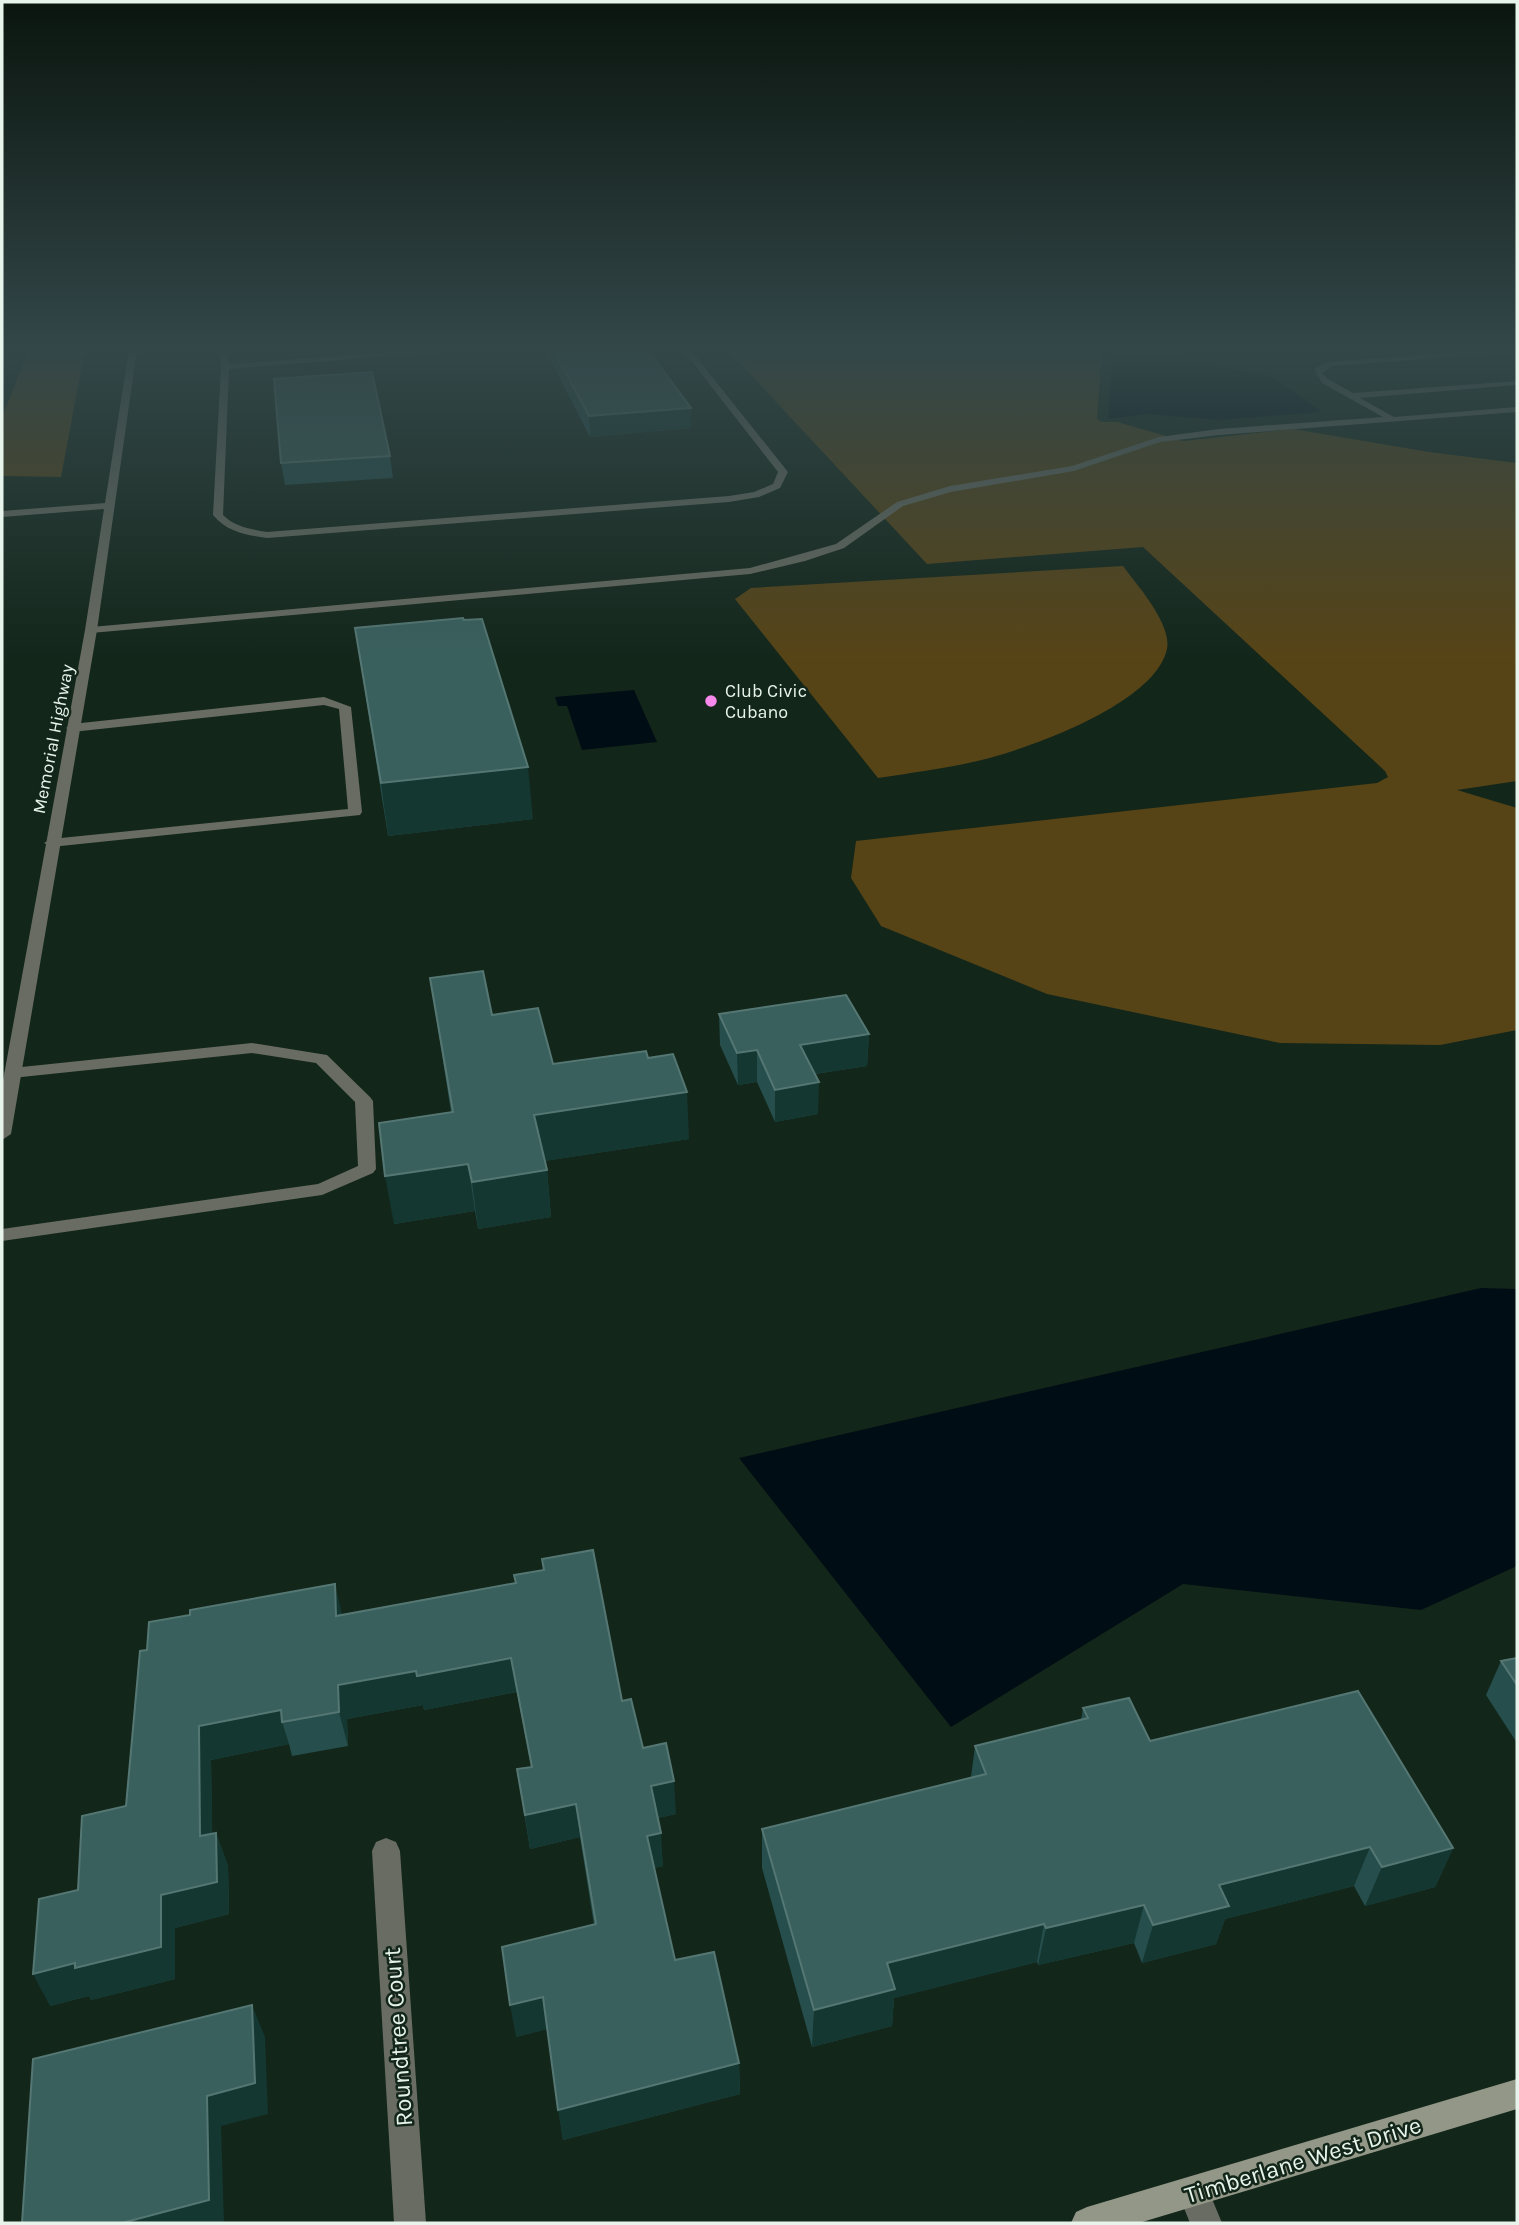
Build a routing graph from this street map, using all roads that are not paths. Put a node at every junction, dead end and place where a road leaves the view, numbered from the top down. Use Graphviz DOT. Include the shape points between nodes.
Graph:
graph roads {
  1 [pos="116,453"];
  2 [pos="221,453"];
  3 [pos="768,453"];
  4 [pos="1120,453"];
  5 [pos="108,506"];
  6 [pos="2,514"];
  7 [pos="91,630"];
  8 [pos="72,729"];
  9 [pos="51,843"];
  10 [pos="12,1073"];
  11 [pos="2,1133"];
  12 [pos="2,1235"];
  13 [pos="386,1850"];
  14 [pos="1517,2094"];
  15 [pos="1194,2193"];
  16 [pos="410,2223"];
  17 [pos="1087,2223"];
  18 [pos="1206,2223"];
  1 -- 5 [label="street, Memorial Highway"];
  2 -- 3 [label="street" via="218,514 225,523 243,531 267,534 756,495 777,486 783,472"];
  4 -- 7 [label="street" via="1074,468 950,489 900,504 840,546 750,571"];
  5 -- 6 [label="street"];
  5 -- 7 [label="street, Memorial Highway"];
  7 -- 8 [label="street, Memorial Highway"];
  8 -- 9 [label="street, Memorial Highway"];
  8 -- 9 [label="street" via="324,701 345,707 355,812"];
  9 -- 10 [label="street, Memorial Highway"];
  10 -- 11 [label="street, Memorial Highway"];
  10 -- 12 [label="street" via="252,1048 321,1059 364,1101 367,1169 322,1189"];
  13 -- 16 [label="street, Roundtree Court"];
  14 -- 15 [label="street, Timberlane West Drive"];
  15 -- 17 [label="street, Timberlane West Drive"];
  15 -- 18 [label="street"];
}
